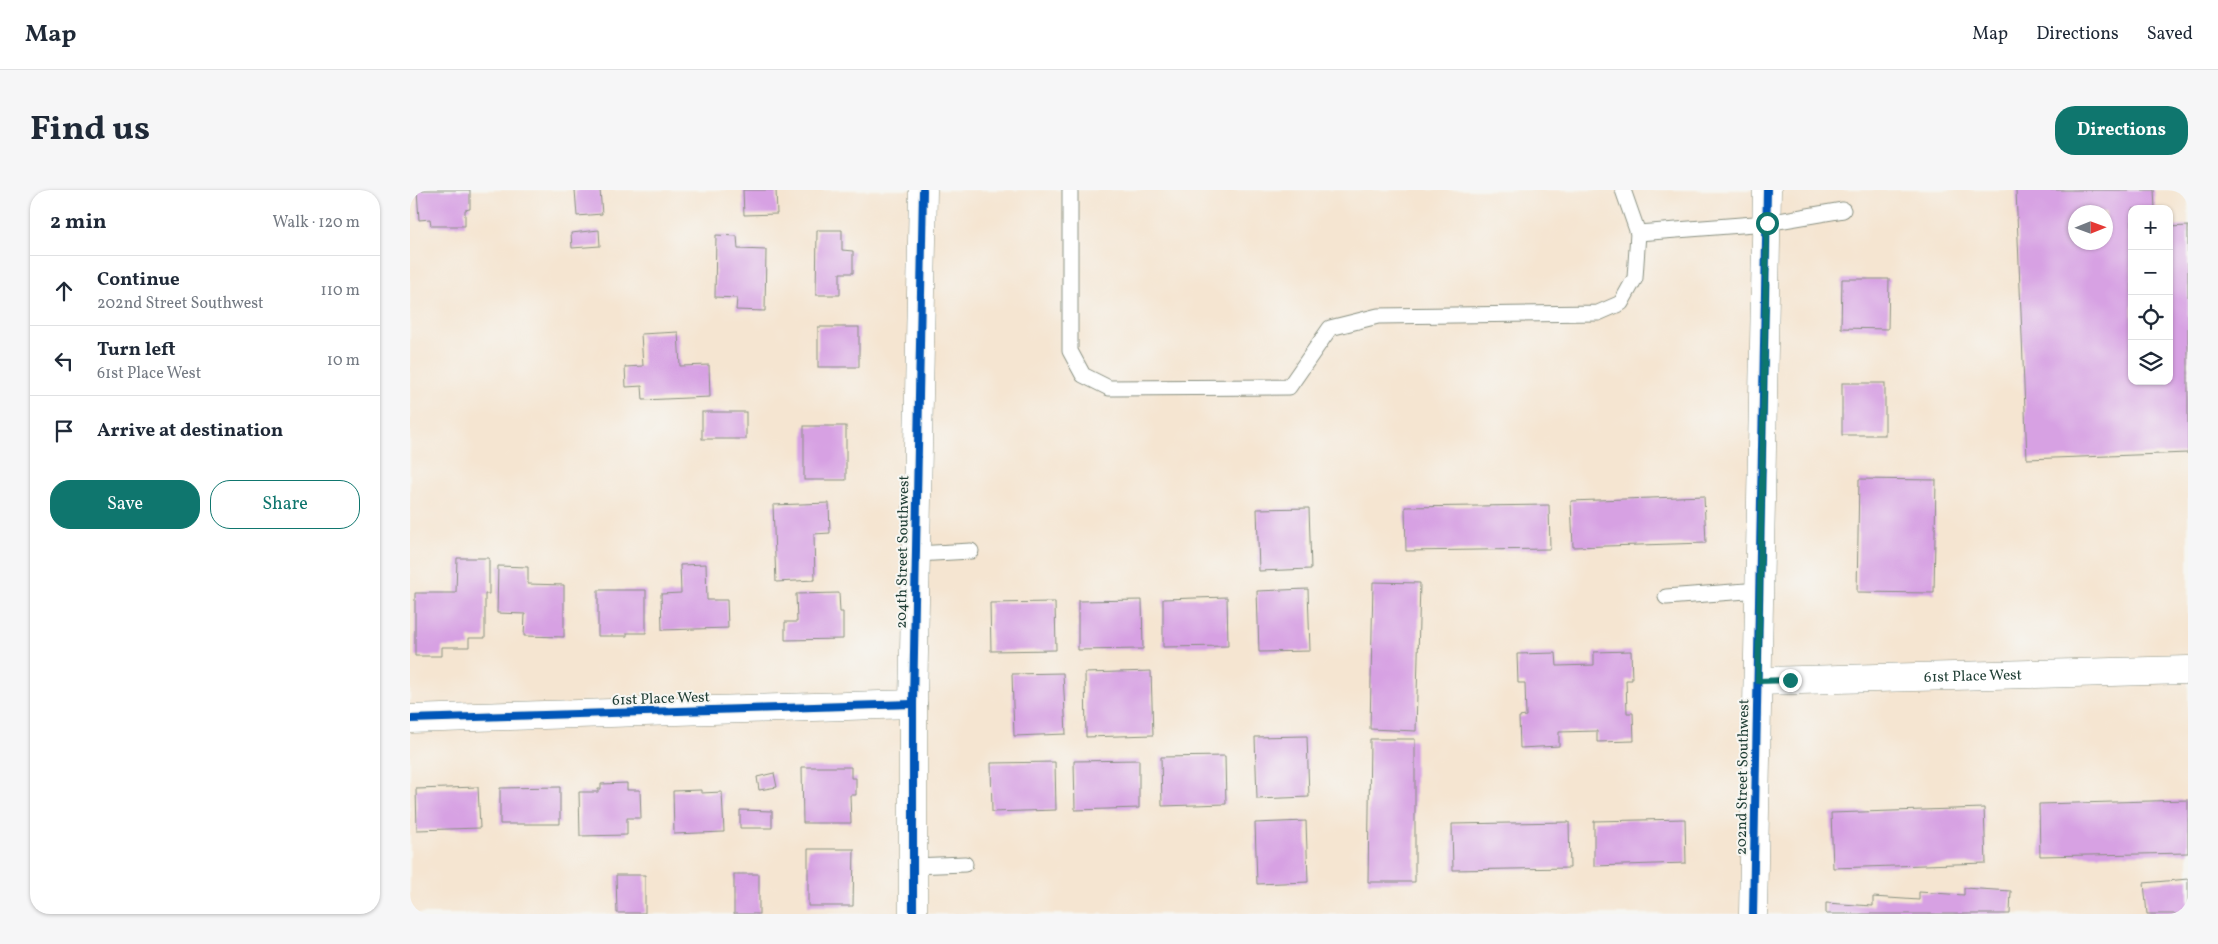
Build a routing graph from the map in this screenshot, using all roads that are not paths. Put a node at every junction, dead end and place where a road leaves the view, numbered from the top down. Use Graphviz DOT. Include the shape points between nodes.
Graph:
graph roads {
  1 [pos="923,190"];
  2 [pos="1070,190"];
  3 [pos="1623,190"];
  4 [pos="1767,190"];
  5 [pos="1843,210"];
  6 [pos="1767,223"];
  7 [pos="1638,233"];
  8 [pos="972,551"];
  9 [pos="916,554"];
  10 [pos="1760,590"];
  11 [pos="1666,597"];
  12 [pos="2188,670"];
  13 [pos="1758,681"];
  14 [pos="913,704"];
  15 [pos="410,719"];
  16 [pos="965,864"];
  17 [pos="913,866"];
  18 [pos="913,914"];
  19 [pos="1753,914"];
  1 -- 9 [label="street, 204th Street Southwest"];
  2 -- 7 [label="lane" via="1070,351 1083,375 1108,388 1290,387 1330,328 1378,316 1598,313 1620,303 1635,278"];
  3 -- 7 [label="lane"];
  4 -- 6 [label="street, 202nd Street Southwest"];
  5 -- 6 [label="lane"];
  6 -- 7 [label="lane"];
  6 -- 10 [label="street, 202nd Street Southwest"];
  8 -- 9 [label="lane"];
  9 -- 14 [label="street, 204th Street Southwest"];
  10 -- 11 [label="lane"];
  10 -- 13 [label="street, 202nd Street Southwest"];
  12 -- 13 [label="street, 61st Place West"];
  13 -- 19 [label="street, 202nd Street Southwest"];
  14 -- 15 [label="street, 61st Place West"];
  14 -- 17 [label="street, 204th Street Southwest"];
  16 -- 17 [label="lane"];
  17 -- 18 [label="street, 204th Street Southwest"];
}
